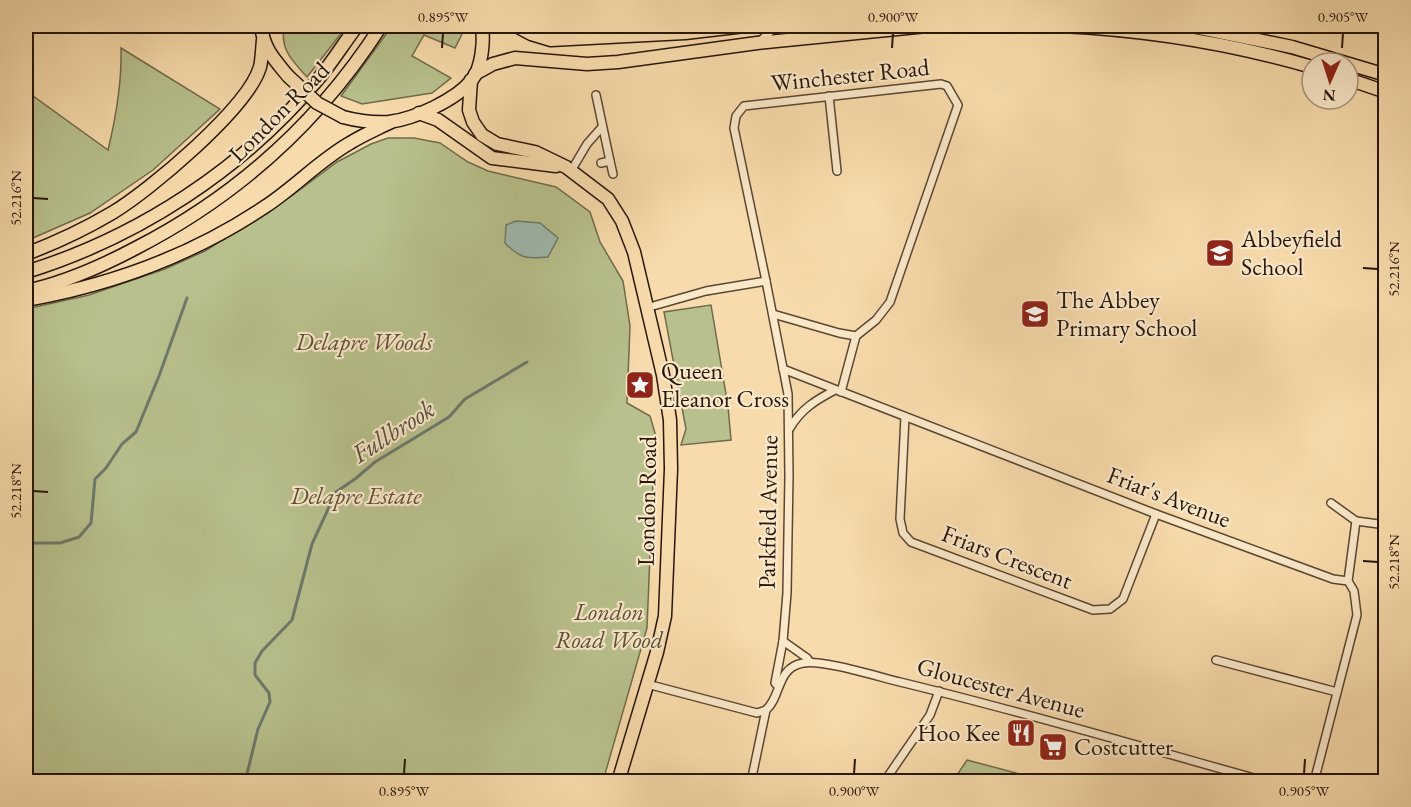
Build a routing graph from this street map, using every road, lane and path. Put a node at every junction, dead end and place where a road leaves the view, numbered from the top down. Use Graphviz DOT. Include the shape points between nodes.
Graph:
graph roads {
  1 [pos="261,26"];
  2 [pos="357,26"];
  3 [pos="381,26"];
  4 [pos="482,26"];
  5 [pos="516,26"];
  6 [pos="745,26"];
  7 [pos="777,26"];
  8 [pos="902,26"];
  9 [pos="927,26"];
  10 [pos="1061,26"];
  11 [pos="1190,26"];
  12 [pos="729,27"];
  13 [pos="263,40"];
  14 [pos="757,43"];
  15 [pos="1300,64"];
  16 [pos="1386,75"];
  17 [pos="473,77"];
  18 [pos="1360,83"];
  19 [pos="1386,92"];
  20 [pos="596,94"];
  21 [pos="829,96"];
  22 [pos="419,113"];
  23 [pos="391,122"];
  24 [pos="602,127"];
  25 [pos="610,161"];
  26 [pos="601,163"];
  27 [pos="568,169"];
  28 [pos="837,171"];
  29 [pos="613,174"];
  30 [pos="26,254"];
  31 [pos="26,272"];
  32 [pos="766,281"];
  33 [pos="26,291"];
  34 [pos="26,300"];
  35 [pos="646,308"];
  36 [pos="773,314"];
  37 [pos="856,336"];
  38 [pos="783,369"];
  39 [pos="838,391"];
  40 [pos="905,417"];
  41 [pos="789,430"];
  42 [pos="1331,503"];
  43 [pos="1156,514"];
  44 [pos="1356,521"];
  45 [pos="1386,525"];
  46 [pos="1348,581"];
  47 [pos="783,641"];
  48 [pos="1216,660"];
  49 [pos="810,662"];
  50 [pos="647,684"];
  51 [pos="778,686"];
  52 [pos="939,692"];
  53 [pos="1337,692"];
  54 [pos="766,710"];
  55 [pos="618,782"];
  56 [pos="751,782"];
  57 [pos="884,782"];
  58 [pos="1268,782"];
  59 [pos="1314,782"];
  1 -- 13 [label="highway"];
  2 -- 31 [label="highway, London Road" via="319,77 277,123 213,178 108,241"];
  3 -- 33 [label="highway, London Road" via="326,100 290,138 201,212 114,260"];
  4 -- 17 [label="highway, London Road" via="483,44"];
  5 -- 12 [label="highway" via="551,40"];
  6 -- 12 [label="highway"];
  7 -- 14 [label="street"];
  8 -- 9 [label="highway"];
  8 -- 14 [label="highway"];
  10 -- 15 [label="highway" via="1190,38"];
  11 -- 16 [label="highway" via="1292,47"];
  13 -- 23 [label="highway, bridge" via="288,76 317,103 358,121"];
  13 -- 30 [label="highway" via="260,67 250,87 185,156 113,213"];
  14 -- 17 [label="highway" via="608,63 515,58 493,64"];
  17 -- 22 [label="highway" via="457,94"];
  17 -- 27 [label="highway, London Road" via="469,110 482,135 497,144 535,152"];
  18 -- 19 [label="highway"];
  20 -- 24 [label="street"];
  21 -- 28 [label="street"];
  21 -- 32 [label="street, Winchester Road" via="744,106 736,116 734,128"];
  21 -- 37 [label="street, Winchester Road" via="941,84 951,90 958,105 890,302"];
  22 -- 23 [label="highway"];
  22 -- 27 [label="highway" via="438,120 492,158"];
  23 -- 34 [label="highway" via="350,142 230,229 174,258 80,290"];
  24 -- 25 [label="street"];
  24 -- 27 [label="street"];
  25 -- 26 [label="street"];
  25 -- 29 [label="street"];
  27 -- 35 [label="highway, London Road" via="608,199 622,221 634,252"];
  32 -- 35 [label="street" via="706,291"];
  32 -- 36 [label="street, Parkfield Avenue"];
  35 -- 50 [label="highway, London Road" via="670,420 671,469 665,616"];
  36 -- 37 [label="street"];
  36 -- 38 [label="street, Parkfield Avenue"];
  37 -- 39 [label="street"];
  38 -- 39 [label="street, Friar's Avenue"];
  38 -- 41 [label="street, Parkfield Avenue"];
  39 -- 40 [label="street, Friar's Avenue"];
  39 -- 41 [label="street" via="807,406"];
  40 -- 43 [label="street, Friar's Avenue"];
  40 -- 43 [label="street, Friars Crescent" via="900,519 903,533 911,542 1093,610 1110,609 1123,599"];
  41 -- 47 [label="street, Parkfield Avenue"];
  42 -- 44 [label="street"];
  43 -- 46 [label="street, Friar's Avenue" via="1333,579"];
  44 -- 45 [label="street"];
  44 -- 46 [label="street"];
  46 -- 53 [label="street" via="1354,591 1357,615"];
  47 -- 49 [label="street"];
  47 -- 51 [label="street, Parkfield Avenue"];
  48 -- 53 [label="street"];
  49 -- 51 [label="street" via="789,669"];
  49 -- 52 [label="street, Gloucester Avenue"];
  50 -- 54 [label="street" via="757,713"];
  50 -- 55 [label="highway, London Road"];
  51 -- 54 [label="street"];
  52 -- 57 [label="street" via="930,715"];
  52 -- 58 [label="street, Gloucester Avenue"];
  53 -- 59 [label="street"];
  54 -- 56 [label="street"];
}
